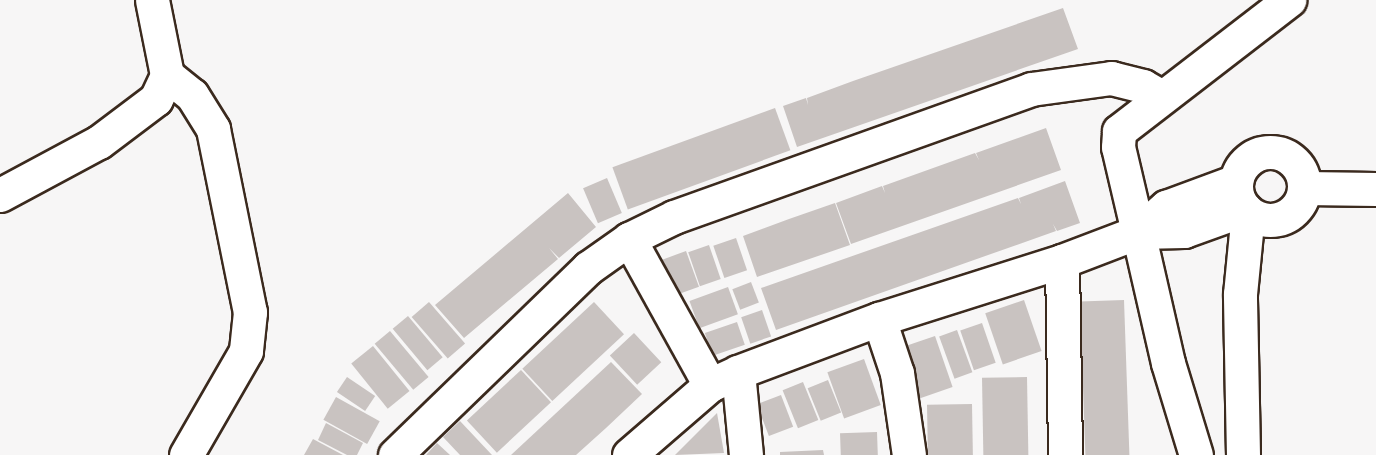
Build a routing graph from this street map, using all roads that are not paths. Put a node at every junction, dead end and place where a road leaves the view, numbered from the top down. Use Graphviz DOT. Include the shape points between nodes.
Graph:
graph roads {
  1 [pos="152,0"];
  2 [pos="1289,0"];
  3 [pos="166,75"];
  4 [pos="1162,97"];
  5 [pos="1305,188"];
  6 [pos="1376,189"];
  7 [pos="0,195"];
  8 [pos="1243,201"];
  9 [pos="1138,232"];
  10 [pos="630,239"];
  11 [pos="1062,261"];
  12 [pos="879,319"];
  13 [pos="724,378"];
  14 [pos="186,455"];
  15 [pos="395,455"];
  16 [pos="629,455"];
  17 [pos="746,455"];
  18 [pos="909,455"];
  19 [pos="1065,455"];
  20 [pos="1196,455"];
  21 [pos="1243,455"];
  1 -- 3 [label="street"];
  2 -- 4 [label="street"];
  3 -- 7 [label="street" via="156,99 143,111 99,142"];
  3 -- 14 [label="street" via="192,95 213,129 250,312 246,351"];
  4 -- 9 [label="street" via="1124,124 1117,138"];
  4 -- 10 [label="street" via="1143,86 1111,78 1031,89 674,217"];
  5 -- 6 [label="street"];
  5 -- 8 [label="street" via="1300,204 1282,219 1270,221"];
  5 -- 8 [label="street" via="1293,160 1270,152 1248,160"];
  8 -- 9 [label="street" via="1184,231"];
  8 -- 21 [label="street"];
  9 -- 11 [label="street"];
  9 -- 20 [label="street" via="1168,363"];
  10 -- 13 [label="street"];
  10 -- 15 [label="street" via="588,268"];
  11 -- 12 [label="street"];
  11 -- 19 [label="street"];
  12 -- 13 [label="street"];
  12 -- 18 [label="street" via="897,373"];
  13 -- 16 [label="street"];
  13 -- 17 [label="street"];
}
